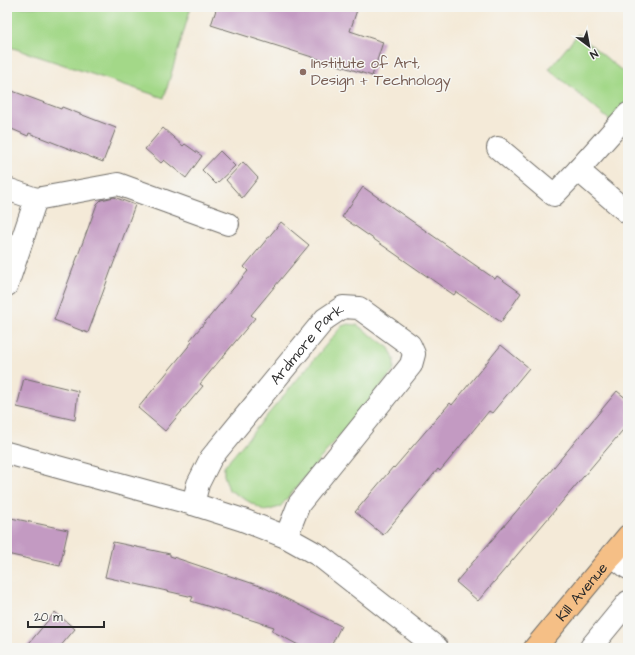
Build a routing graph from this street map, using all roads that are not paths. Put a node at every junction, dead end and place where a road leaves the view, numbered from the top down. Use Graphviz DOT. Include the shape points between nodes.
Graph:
graph roads {
  1 [pos="628,114"];
  2 [pos="498,148"];
  3 [pos="578,170"];
  4 [pos="7,189"];
  5 [pos="36,199"];
  6 [pos="628,213"];
  7 [pos="228,224"];
  8 [pos="7,284"];
  9 [pos="7,454"];
  10 [pos="193,504"];
  11 [pos="628,536"];
  12 [pos="286,537"];
  13 [pos="620,562"];
  14 [pos="628,602"];
  15 [pos="591,647"];
  16 [pos="437,648"];
  17 [pos="535,648"];
  1 -- 3 [label="street"];
  2 -- 3 [label="street" via="554,196"];
  3 -- 6 [label="street"];
  4 -- 5 [label="street"];
  5 -- 7 [label="street" via="118,184"];
  5 -- 8 [label="street"];
  9 -- 10 [label="street"];
  10 -- 12 [label="street"];
  10 -- 12 [label="street, Ardmore Park" via="198,484 211,458 325,319 343,307 360,308 410,345 414,354 411,365 299,504"];
  11 -- 13 [label="main road, Kill Avenue"];
  12 -- 16 [label="street" via="320,556"];
  13 -- 17 [label="main road, Kill Avenue"];
  14 -- 15 [label="street"];
}
